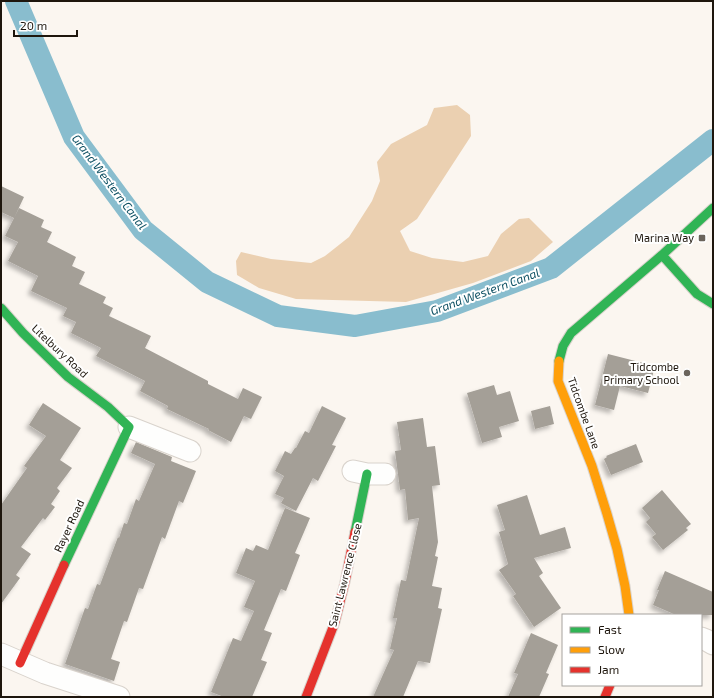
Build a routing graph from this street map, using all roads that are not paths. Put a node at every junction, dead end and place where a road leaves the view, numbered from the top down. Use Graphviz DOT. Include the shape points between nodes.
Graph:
graph roads {
  1 [pos="713,208"];
  2 [pos="662,255"];
  3 [pos="713,304"];
  4 [pos="1,308"];
  5 [pos="129,427"];
  6 [pos="190,451"];
  7 [pos="368,473"];
  8 [pos="629,614"];
  9 [pos="702,638"];
  10 [pos="713,644"];
  11 [pos="1,654"];
  12 [pos="20,663"];
  13 [pos="610,686"];
  14 [pos="119,697"];
  15 [pos="306,697"];
  16 [pos="605,697"];
  1 -- 2 [label="street, Tidcombe Lane"];
  2 -- 3 [label="street" via="697,294"];
  2 -- 8 [label="street, Tidcombe Lane" via="571,333 563,346 559,360 558,381 592,466 609,521 625,586"];
  4 -- 5 [label="street, Litelbury Road" via="68,377 108,407"];
  5 -- 6 [label="street"];
  5 -- 12 [label="street, Rayer Road"];
  7 -- 15 [label="street, Saint Lawrence Close" via="335,622"];
  9 -- 10 [label="street"];
  11 -- 12 [label="street"];
  12 -- 14 [label="street"];
  13 -- 16 [label="street"];
}
